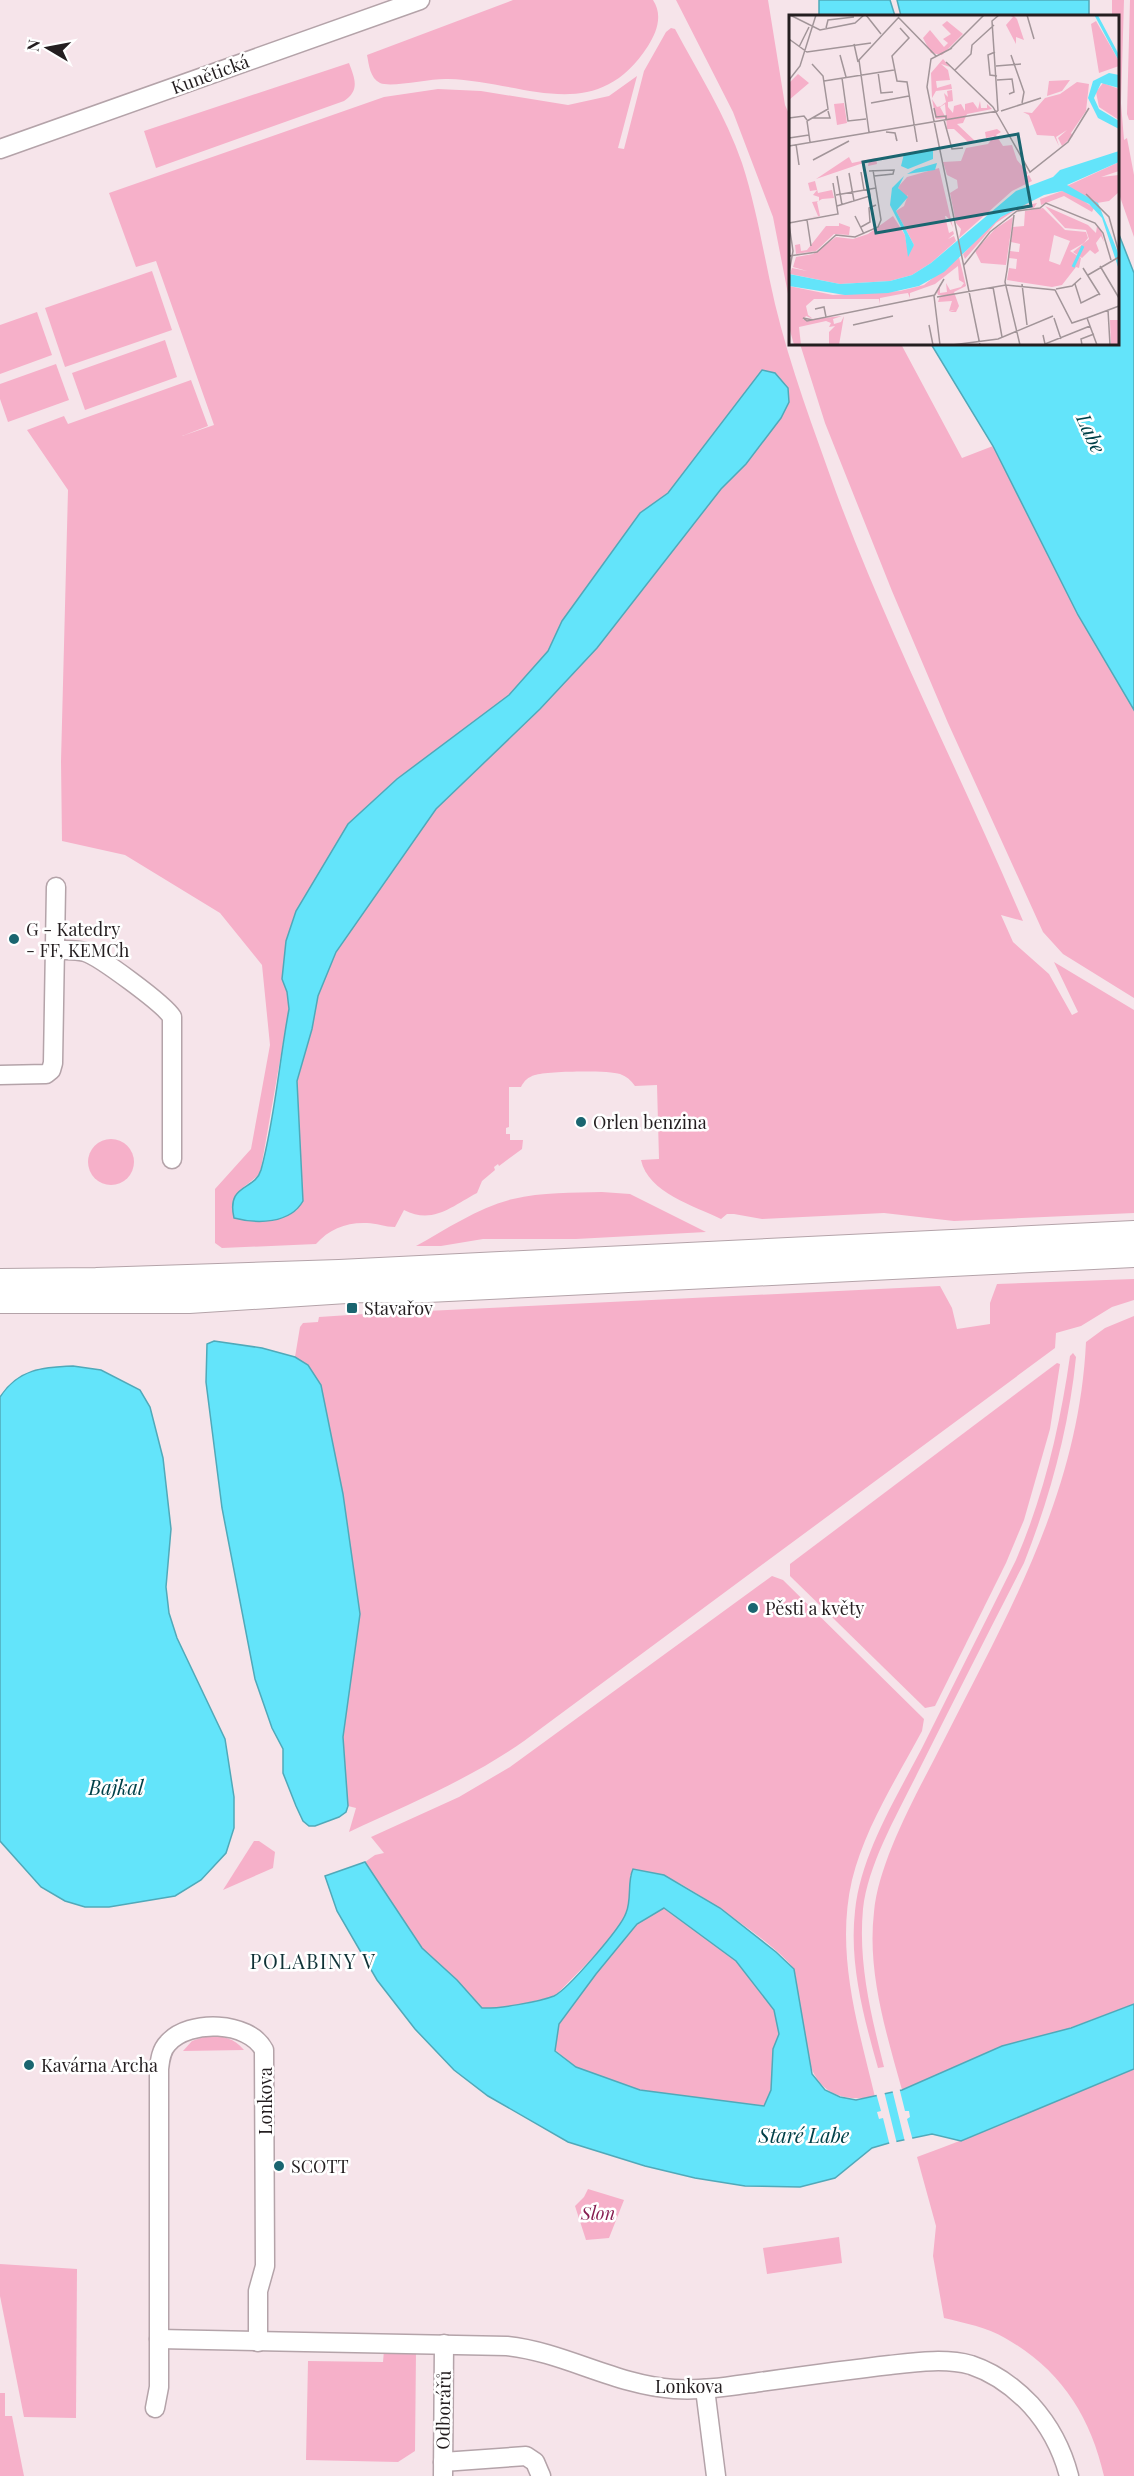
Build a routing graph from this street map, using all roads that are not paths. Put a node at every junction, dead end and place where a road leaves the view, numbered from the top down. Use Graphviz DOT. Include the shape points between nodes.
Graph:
graph roads {
  1 [pos="420,0"];
  2 [pos="0,149"];
  3 [pos="56,887"];
  4 [pos="56,950"];
  5 [pos="0,1075"];
  6 [pos="172,1159"];
  7 [pos="1134,1234"];
  8 [pos="1134,1254"];
  9 [pos="0,1282"];
  10 [pos="0,1300"];
  11 [pos="159,2339"];
  12 [pos="258,2342"];
  13 [pos="444,2344"];
  14 [pos="705,2389"];
  15 [pos="155,2408"];
  16 [pos="443,2469"];
  17 [pos="541,2476"];
  18 [pos="716,2476"];
  19 [pos="1069,2476"];
  1 -- 2 [label="street, Kunětická"];
  3 -- 4 [label="street"];
  4 -- 5 [label="street" via="51,1070 39,1075"];
  4 -- 6 [label="street" via="78,951 94,957 162,1005 172,1017"];
  7 -- 9 [label="main road" via="339,1273"];
  8 -- 10 [label="main road" via="189,1300"];
  11 -- 12 [label="street, Lonkova"];
  11 -- 12 [label="street, Lonkova" via="160,2060 165,2046 176,2036 218,2026 248,2036 264,2050 265,2266 258,2291"];
  11 -- 15 [label="street, Lonkova"];
  12 -- 13 [label="street, Lonkova"];
  13 -- 14 [label="street, Lonkova" via="523,2348 650,2387"];
  13 -- 16 [label="street, Odborářů"];
  14 -- 18 [label="street"];
  14 -- 19 [label="street, Lonkova" via="915,2362 969,2364 988,2371 1022,2395 1049,2429"];
  16 -- 17 [label="street" via="526,2456 535,2462"];
}
